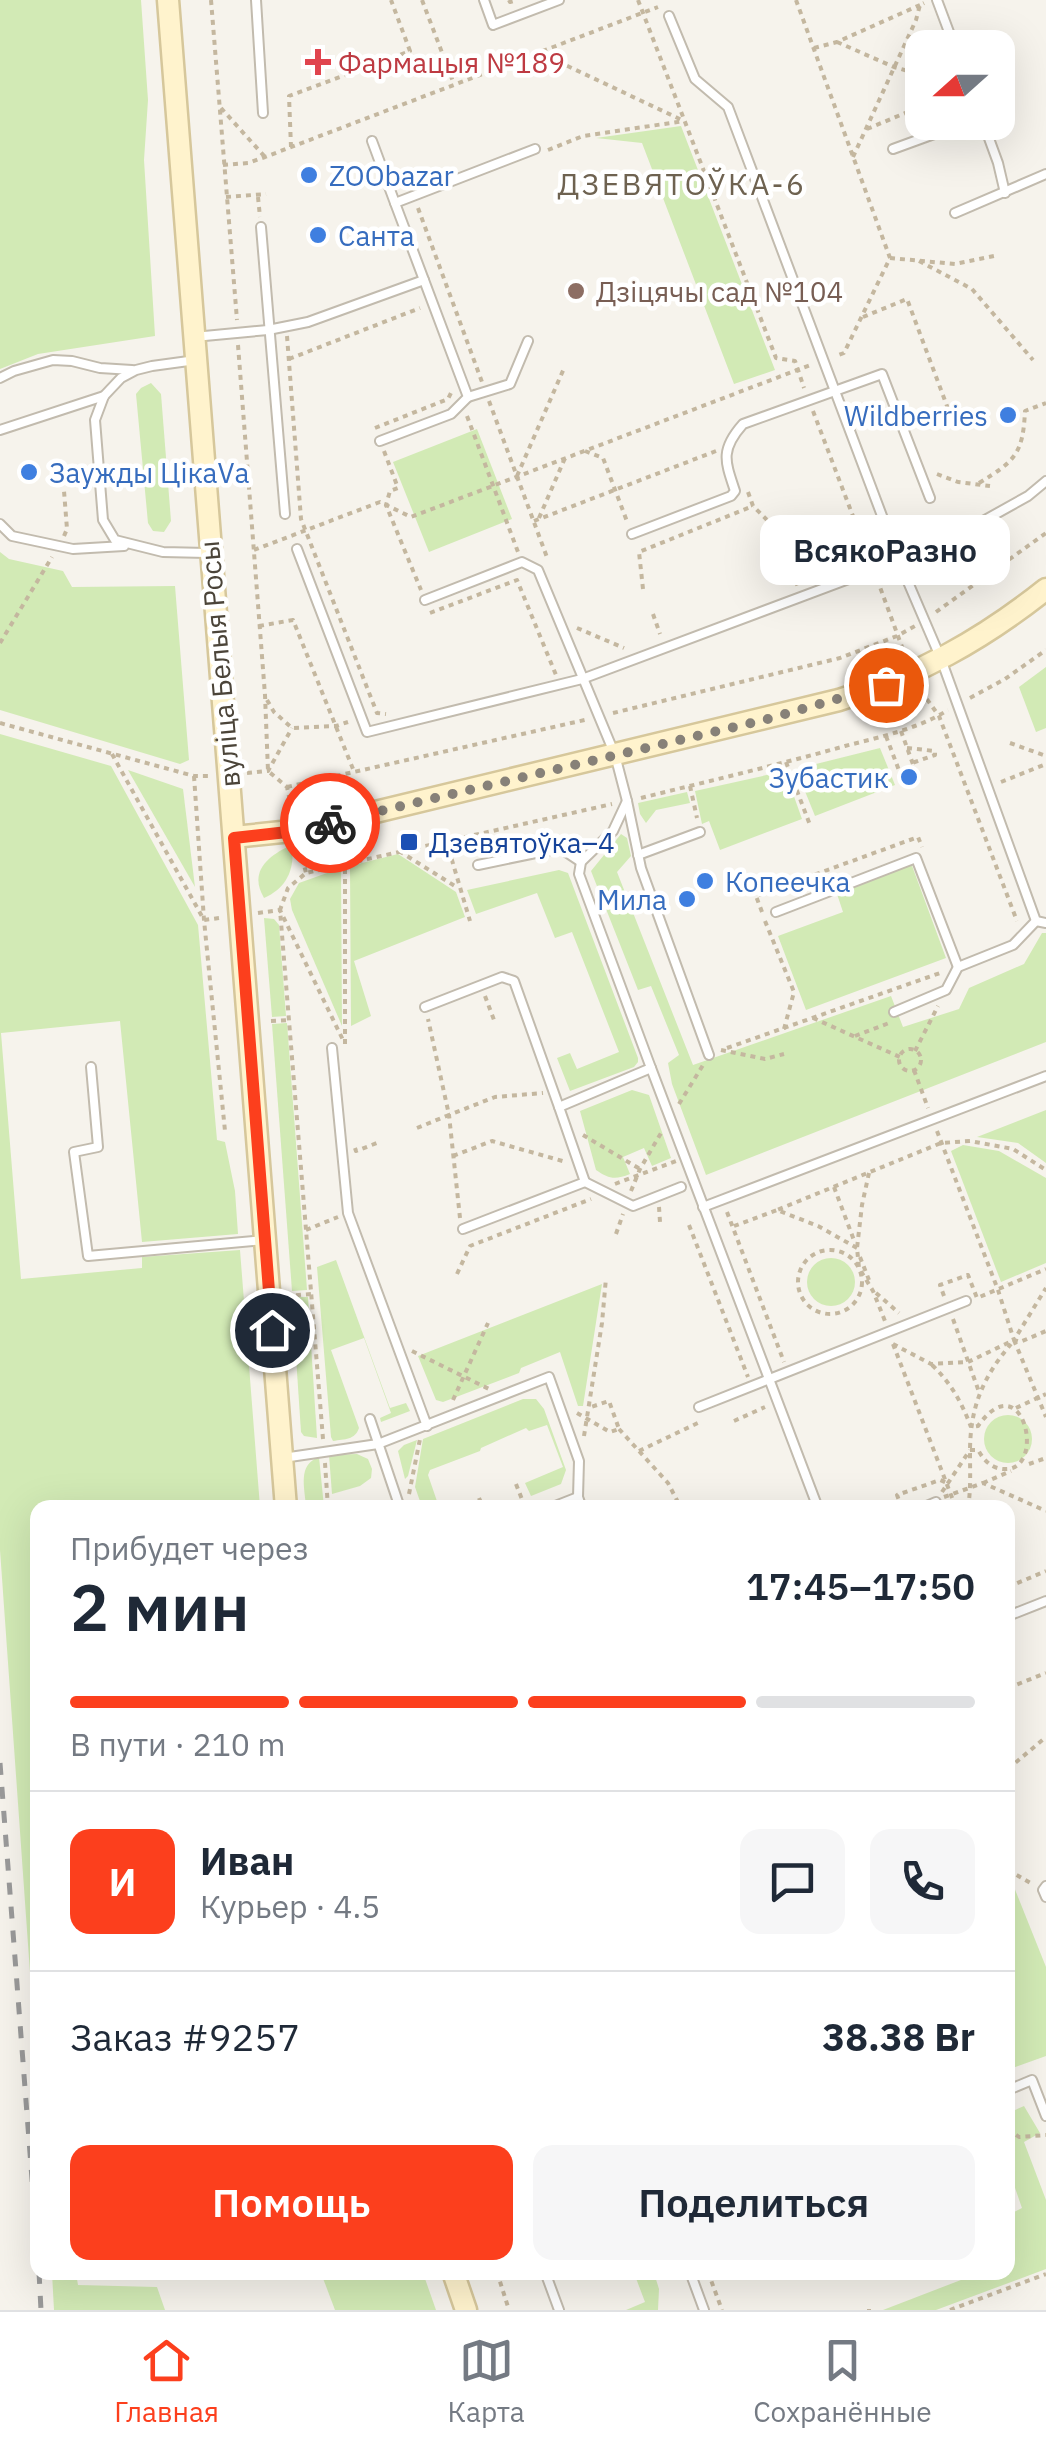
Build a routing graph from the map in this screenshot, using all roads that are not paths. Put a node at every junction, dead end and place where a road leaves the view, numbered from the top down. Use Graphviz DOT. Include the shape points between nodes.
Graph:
graph roads {
  1 [pos="168,0"];
  2 [pos="256,0"];
  3 [pos="484,0"];
  4 [pos="559,0"];
  5 [pos="935,0"];
  6 [pos="669,16"];
  7 [pos="948,30"];
  8 [pos="263,113"];
  9 [pos="917,140"];
  10 [pos="990,140"];
  11 [pos="372,141"];
  12 [pos="535,149"];
  13 [pos="892,149"];
  14 [pos="1046,174"];
  15 [pos="1005,193"];
  16 [pos="395,203"];
  17 [pos="955,213"];
  18 [pos="260,227"];
  19 [pos="424,280"];
  20 [pos="268,330"];
  21 [pos="194,337"];
  22 [pos="528,341"];
  23 [pos="196,360"];
  24 [pos="136,370"];
  25 [pos="0,378"];
  26 [pos="836,391"];
  27 [pos="104,396"];
  28 [pos="465,400"];
  29 [pos="0,430"];
  30 [pos="380,441"];
  31 [pos="1046,480"];
  32 [pos="930,498"];
  33 [pos="285,514"];
  34 [pos="0,524"];
  35 [pos="632,534"];
  36 [pos="139,546"];
  37 [pos="297,549"];
  38 [pos="210,554"];
  39 [pos="899,561"];
  40 [pos="1046,589"];
  41 [pos="425,600"];
  42 [pos="941,659"];
  43 [pos="580,674"];
  44 [pos="614,755"];
  45 [pos="627,801"];
  46 [pos="700,832"];
  47 [pos="234,838"];
  48 [pos="638,854"];
  49 [pos="581,862"];
  50 [pos="478,865"];
  51 [pos="776,912"];
  52 [pos="1041,922"];
  53 [pos="958,967"];
  54 [pos="425,1007"];
  55 [pos="894,1012"];
  56 [pos="332,1048"];
  57 [pos="709,1055"];
  58 [pos="92,1067"];
  59 [pos="651,1068"];
  60 [pos="1046,1076"];
  61 [pos="559,1107"];
  62 [pos="585,1182"];
  63 [pos="681,1187"];
  64 [pos="703,1207"];
  65 [pos="464,1228"];
  66 [pos="265,1240"];
  67 [pos="966,1301"];
  68 [pos="768,1378"];
  69 [pos="699,1406"];
  70 [pos="370,1418"];
  71 [pos="427,1426"];
  72 [pos="378,1444"];
  73 [pos="282,1458"];
  74 [pos="578,1497"];
  75 [pos="285,1500"];
  76 [pos="397,1500"];
  77 [pos="570,1500"];
  78 [pos="579,1500"];
  79 [pos="815,1500"];
  80 [pos="1046,1601"];
  81 [pos="1015,1613"];
  82 [pos="1046,2074"];
  83 [pos="1032,2080"];
  84 [pos="1015,2087"];
  85 [pos="1046,2116"];
  86 [pos="456,2280"];
  87 [pos="548,2280"];
  88 [pos="693,2280"];
  89 [pos="466,2310"];
  90 [pos="559,2310"];
  91 [pos="704,2310"];
  1 -- 21 [label="main road, вуліца Белыя Росы"];
  2 -- 8 [label="lane"];
  3 -- 4 [label="lane" via="493,25"];
  5 -- 7 [label="lane"];
  6 -- 26 [label="lane" via="695,79 728,107"];
  9 -- 13 [label="lane"];
  10 -- 15 [label="lane"];
  11 -- 16 [label="lane"];
  12 -- 16 [label="lane"];
  14 -- 15 [label="lane"];
  15 -- 17 [label="lane"];
  16 -- 19 [label="lane"];
  18 -- 20 [label="lane"];
  19 -- 20 [label="lane"];
  19 -- 28 [label="lane"];
  20 -- 21 [label="lane"];
  20 -- 33 [label="lane"];
  21 -- 23 [label="main road, вуліца Белыя Росы"];
  22 -- 28 [label="lane" via="510,384"];
  23 -- 24 [label="lane"];
  23 -- 38 [label="main road, вуліца Белыя Росы"];
  24 -- 25 [label="lane" via="53,360"];
  24 -- 27 [label="lane"];
  26 -- 32 [label="lane" via="882,374"];
  26 -- 35 [label="lane" via="743,424 724,458 732,496"];
  26 -- 39 [label="lane"];
  27 -- 29 [label="lane"];
  27 -- 36 [label="lane" via="95,420 103,520 115,540"];
  28 -- 30 [label="lane" via="451,414"];
  31 -- 39 [label="lane" via="975,528"];
  34 -- 36 [label="lane" via="12,536 59,546"];
  36 -- 38 [label="lane"];
  37 -- 43 [label="lane" via="367,732"];
  38 -- 47 [label="main road, вуліца Белыя Росы"];
  39 -- 42 [label="lane"];
  39 -- 43 [label="lane"];
  40 -- 42 [label="main road"];
  41 -- 43 [label="lane" via="522,562 538,570"];
  42 -- 44 [label="main road" via="839,700"];
  42 -- 52 [label="lane"];
  43 -- 44 [label="lane"];
  44 -- 45 [label="lane"];
  44 -- 47 [label="main road" via="296,831"];
  45 -- 48 [label="lane"];
  45 -- 49 [label="lane" via="613,831"];
  46 -- 48 [label="lane"];
  47 -- 66 [label="main road, вуліца Белыя Росы"];
  48 -- 57 [label="lane"];
  49 -- 50 [label="lane" via="560,848"];
  49 -- 59 [label="lane" via="579,874"];
  51 -- 53 [label="lane" via="916,858"];
  52 -- 53 [label="lane" via="1013,946"];
  53 -- 55 [label="lane" via="946,990"];
  54 -- 61 [label="lane" via="502,977 514,981"];
  56 -- 71 [label="lane" via="348,1213"];
  58 -- 66 [label="lane" via="98,1146 74,1152 88,1256"];
  59 -- 61 [label="lane"];
  59 -- 64 [label="lane"];
  60 -- 64 [label="lane"];
  61 -- 62 [label="lane"];
  62 -- 63 [label="lane" via="632,1206"];
  62 -- 65 [label="lane"];
  64 -- 68 [label="lane"];
  66 -- 73 [label="main road, вуліца Белыя Росы"];
  67 -- 68 [label="lane"];
  68 -- 69 [label="lane"];
  68 -- 79 [label="lane"];
  70 -- 72 [label="lane"];
  71 -- 72 [label="lane"];
  71 -- 74 [label="lane" via="549,1377 580,1461"];
  72 -- 73 [label="lane"];
  72 -- 76 [label="lane"];
  73 -- 75 [label="main road, вуліца Белыя Росы"];
  74 -- 77 [label="lane"];
  74 -- 78 [label="lane"];
  80 -- 81 [label="lane"];
  82 -- 83 [label="lane"];
  83 -- 84 [label="lane"];
  83 -- 85 [label="lane"];
  86 -- 89 [label="main road"];
  87 -- 90 [label="lane"];
  88 -- 91 [label="lane"];
}
